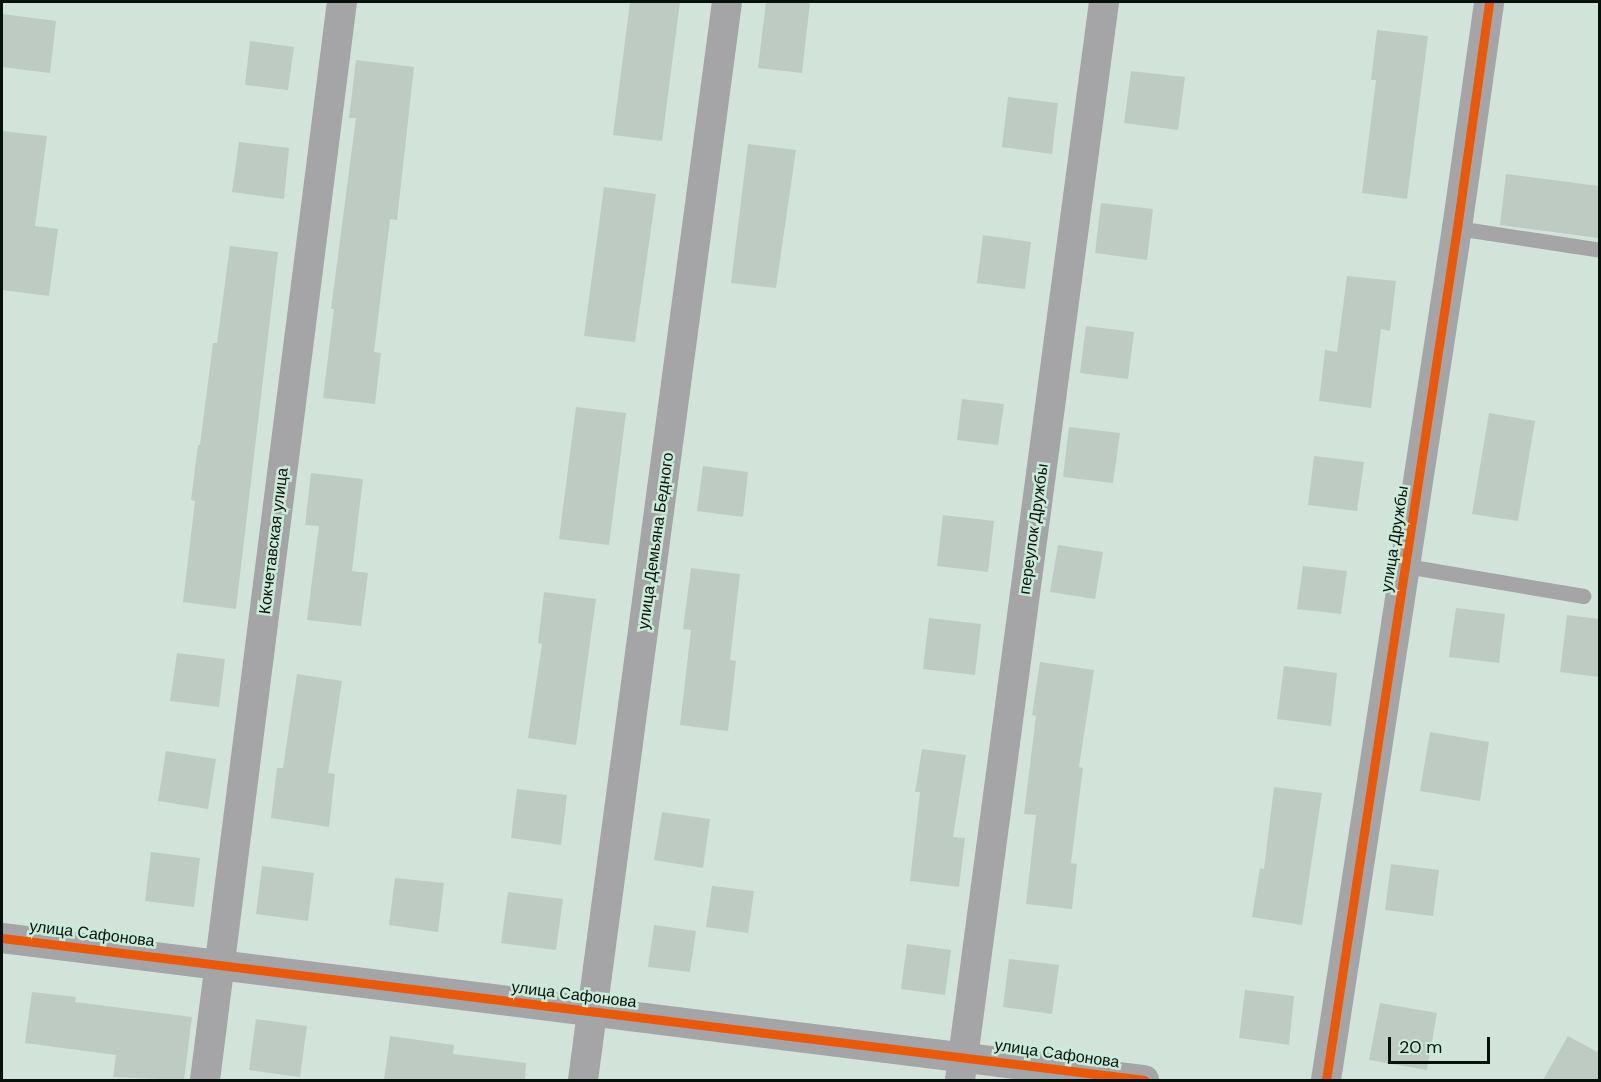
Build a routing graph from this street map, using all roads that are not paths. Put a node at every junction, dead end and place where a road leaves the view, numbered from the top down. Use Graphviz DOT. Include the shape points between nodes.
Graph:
graph roads {
  1 [pos="342,2"];
  2 [pos="727,2"];
  3 [pos="1104,2"];
  4 [pos="1489,2"];
  5 [pos="1457,228"];
  6 [pos="1599,250"];
  7 [pos="1406,566"];
  8 [pos="1583,597"];
  9 [pos="2,938"];
  10 [pos="221,964"];
  11 [pos="593,1013"];
  12 [pos="962,1068"];
  13 [pos="205,1080"];
  14 [pos="583,1080"];
  15 [pos="1144,1080"];
  16 [pos="1326,1080"];
  1 -- 10 [label="street, Кокчетавская улица"];
  2 -- 11 [label="street, улица Демьяна Бедного"];
  3 -- 12 [label="street, переулок Дружбы"];
  4 -- 5 [label="street, улица Дружбы"];
  5 -- 6 [label="lane"];
  5 -- 7 [label="street, улица Дружбы"];
  7 -- 8 [label="lane"];
  7 -- 16 [label="street, улица Дружбы"];
  9 -- 10 [label="street, улица Сафонова"];
  10 -- 11 [label="street, улица Сафонова"];
  10 -- 13 [label="street, Кокчетавская улица"];
  11 -- 12 [label="street, улица Сафонова"];
  11 -- 14 [label="street, улица Демьяна Бедного"];
  12 -- 15 [label="street, улица Сафонова"];
}
